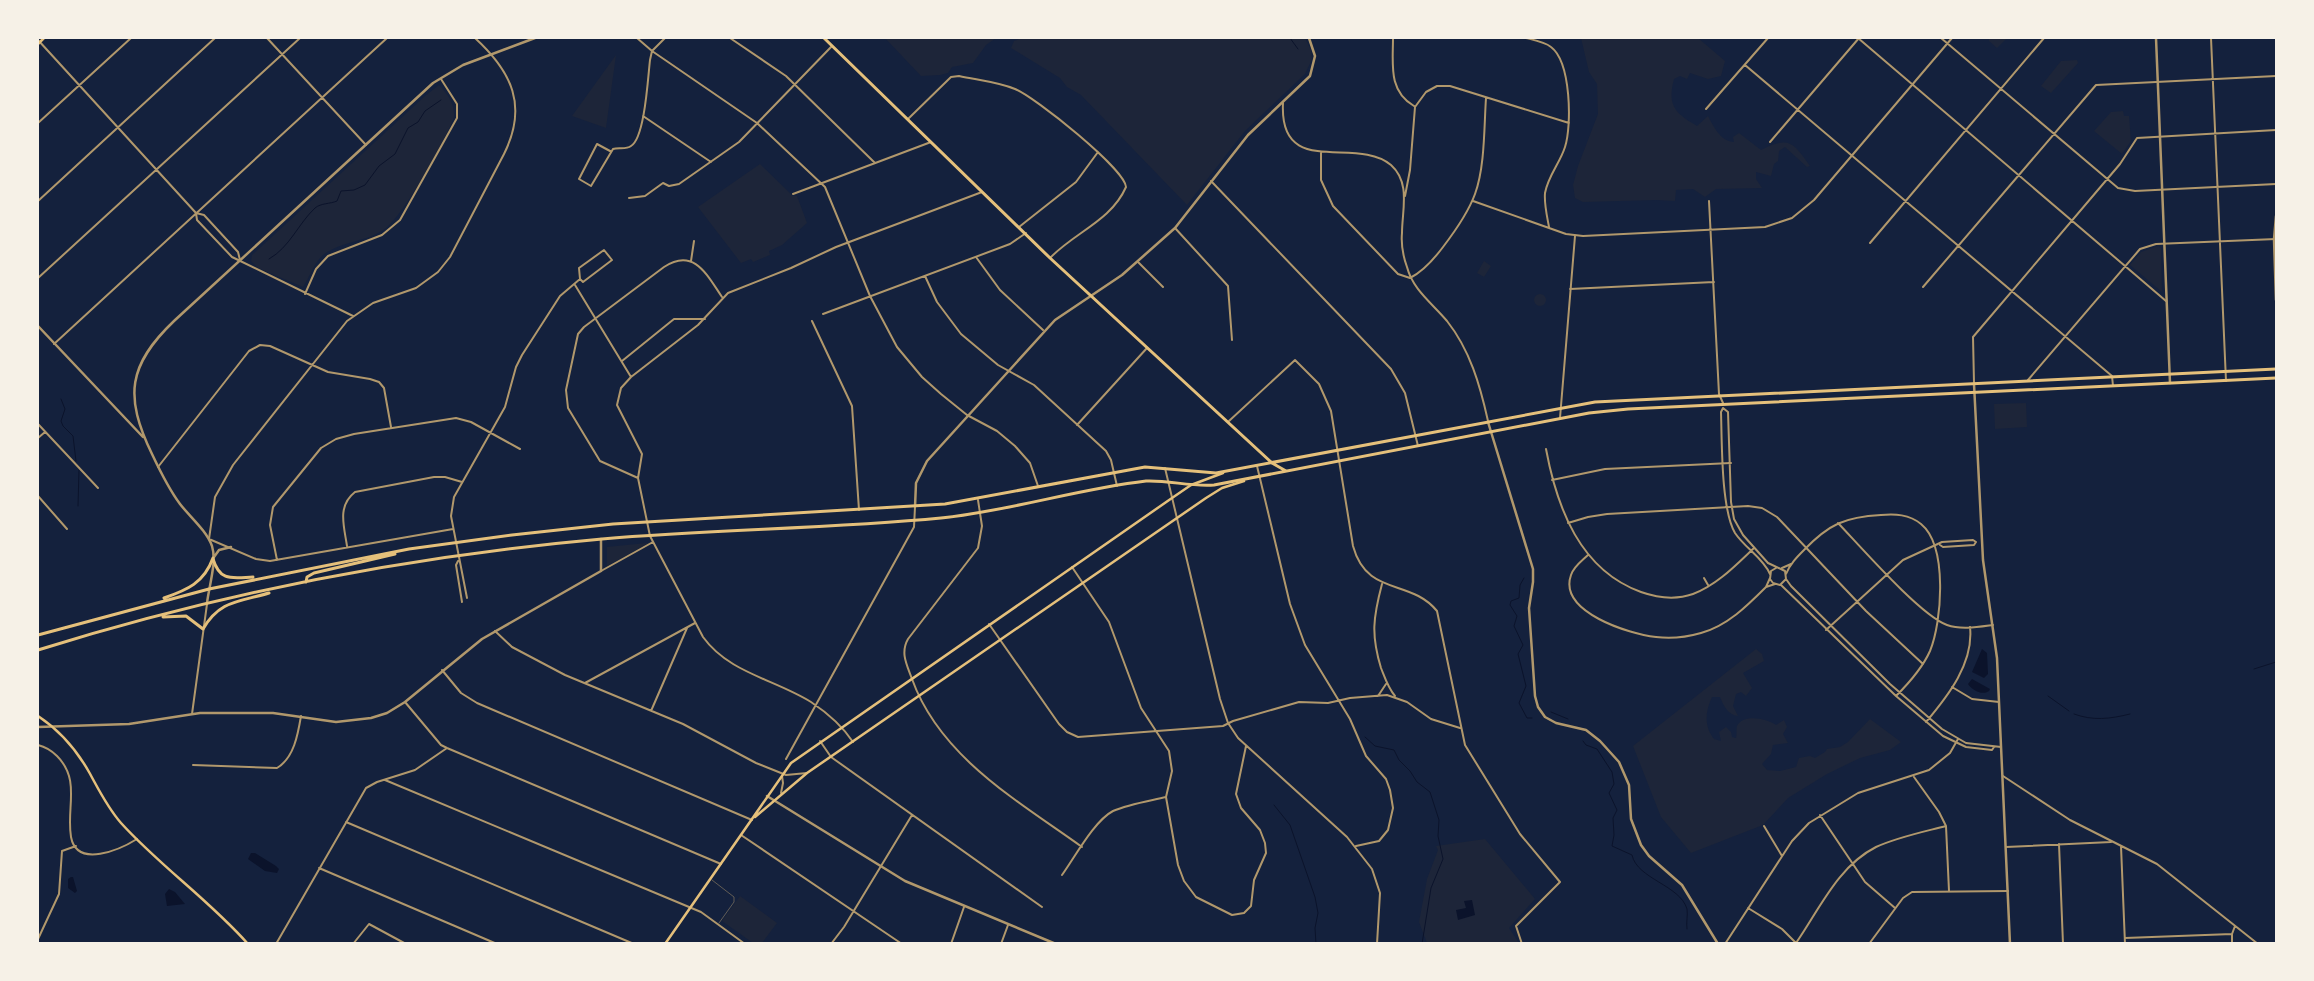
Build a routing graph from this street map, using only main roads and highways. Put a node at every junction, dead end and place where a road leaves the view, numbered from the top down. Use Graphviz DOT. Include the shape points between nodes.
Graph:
graph roads {
  1 [pos="44,38"];
  2 [pos="824,38"];
  3 [pos="38,42"];
  4 [pos="2276,369"];
  5 [pos="2276,378"];
  6 [pos="1272,463"];
  7 [pos="1288,471"];
  8 [pos="1227,472"];
  9 [pos="1250,478"];
  10 [pos="1191,485"];
  11 [pos="409,549"];
  12 [pos="263,577"];
  13 [pos="306,583"];
  14 [pos="293,585"];
  15 [pos="147,604"];
  16 [pos="150,618"];
  17 [pos="38,635"];
  18 [pos="39,650"];
  19 [pos="38,716"];
  20 [pos="752,820"];
  21 [pos="248,944"];
  22 [pos="664,944"];
  1 -- 3 [label="main road"];
  2 -- 6 [label="main road" via="1050,258"];
  4 -- 6 [label="main road" via="1606,401"];
  5 -- 7 [label="main road" via="1606,411"];
  6 -- 7 [label="main road"];
  6 -- 8 [label="main road"];
  7 -- 9 [label="main road"];
  8 -- 10 [label="main road"];
  8 -- 11 [label="main road" via="1207,474 1145,467 978,500 915,507 647,522"];
  9 -- 10 [label="main road" via="1214,485"];
  9 -- 20 [label="main road" via="1215,492 1082,583 807,772"];
  10 -- 13 [label="main road" via="1146,481 980,512 915,520 601,539"];
  10 -- 20 [label="main road" via="790,763"];
  11 -- 12 [label="main road"];
  11 -- 13 [label="main road" via="310,574"];
  12 -- 15 [label="main road"];
  12 -- 15 [label="main road" via="225,577 216,569 213,558 208,570 194,585"];
  13 -- 14 [label="main road"];
  14 -- 16 [label="main road"];
  14 -- 16 [label="main road" via="222,607 213,613 203,629 186,616"];
  15 -- 17 [label="main road"];
  16 -- 18 [label="main road"];
  19 -- 21 [label="main road" via="52,726 77,754 112,813 215,908"];
  20 -- 22 [label="main road"];
}
